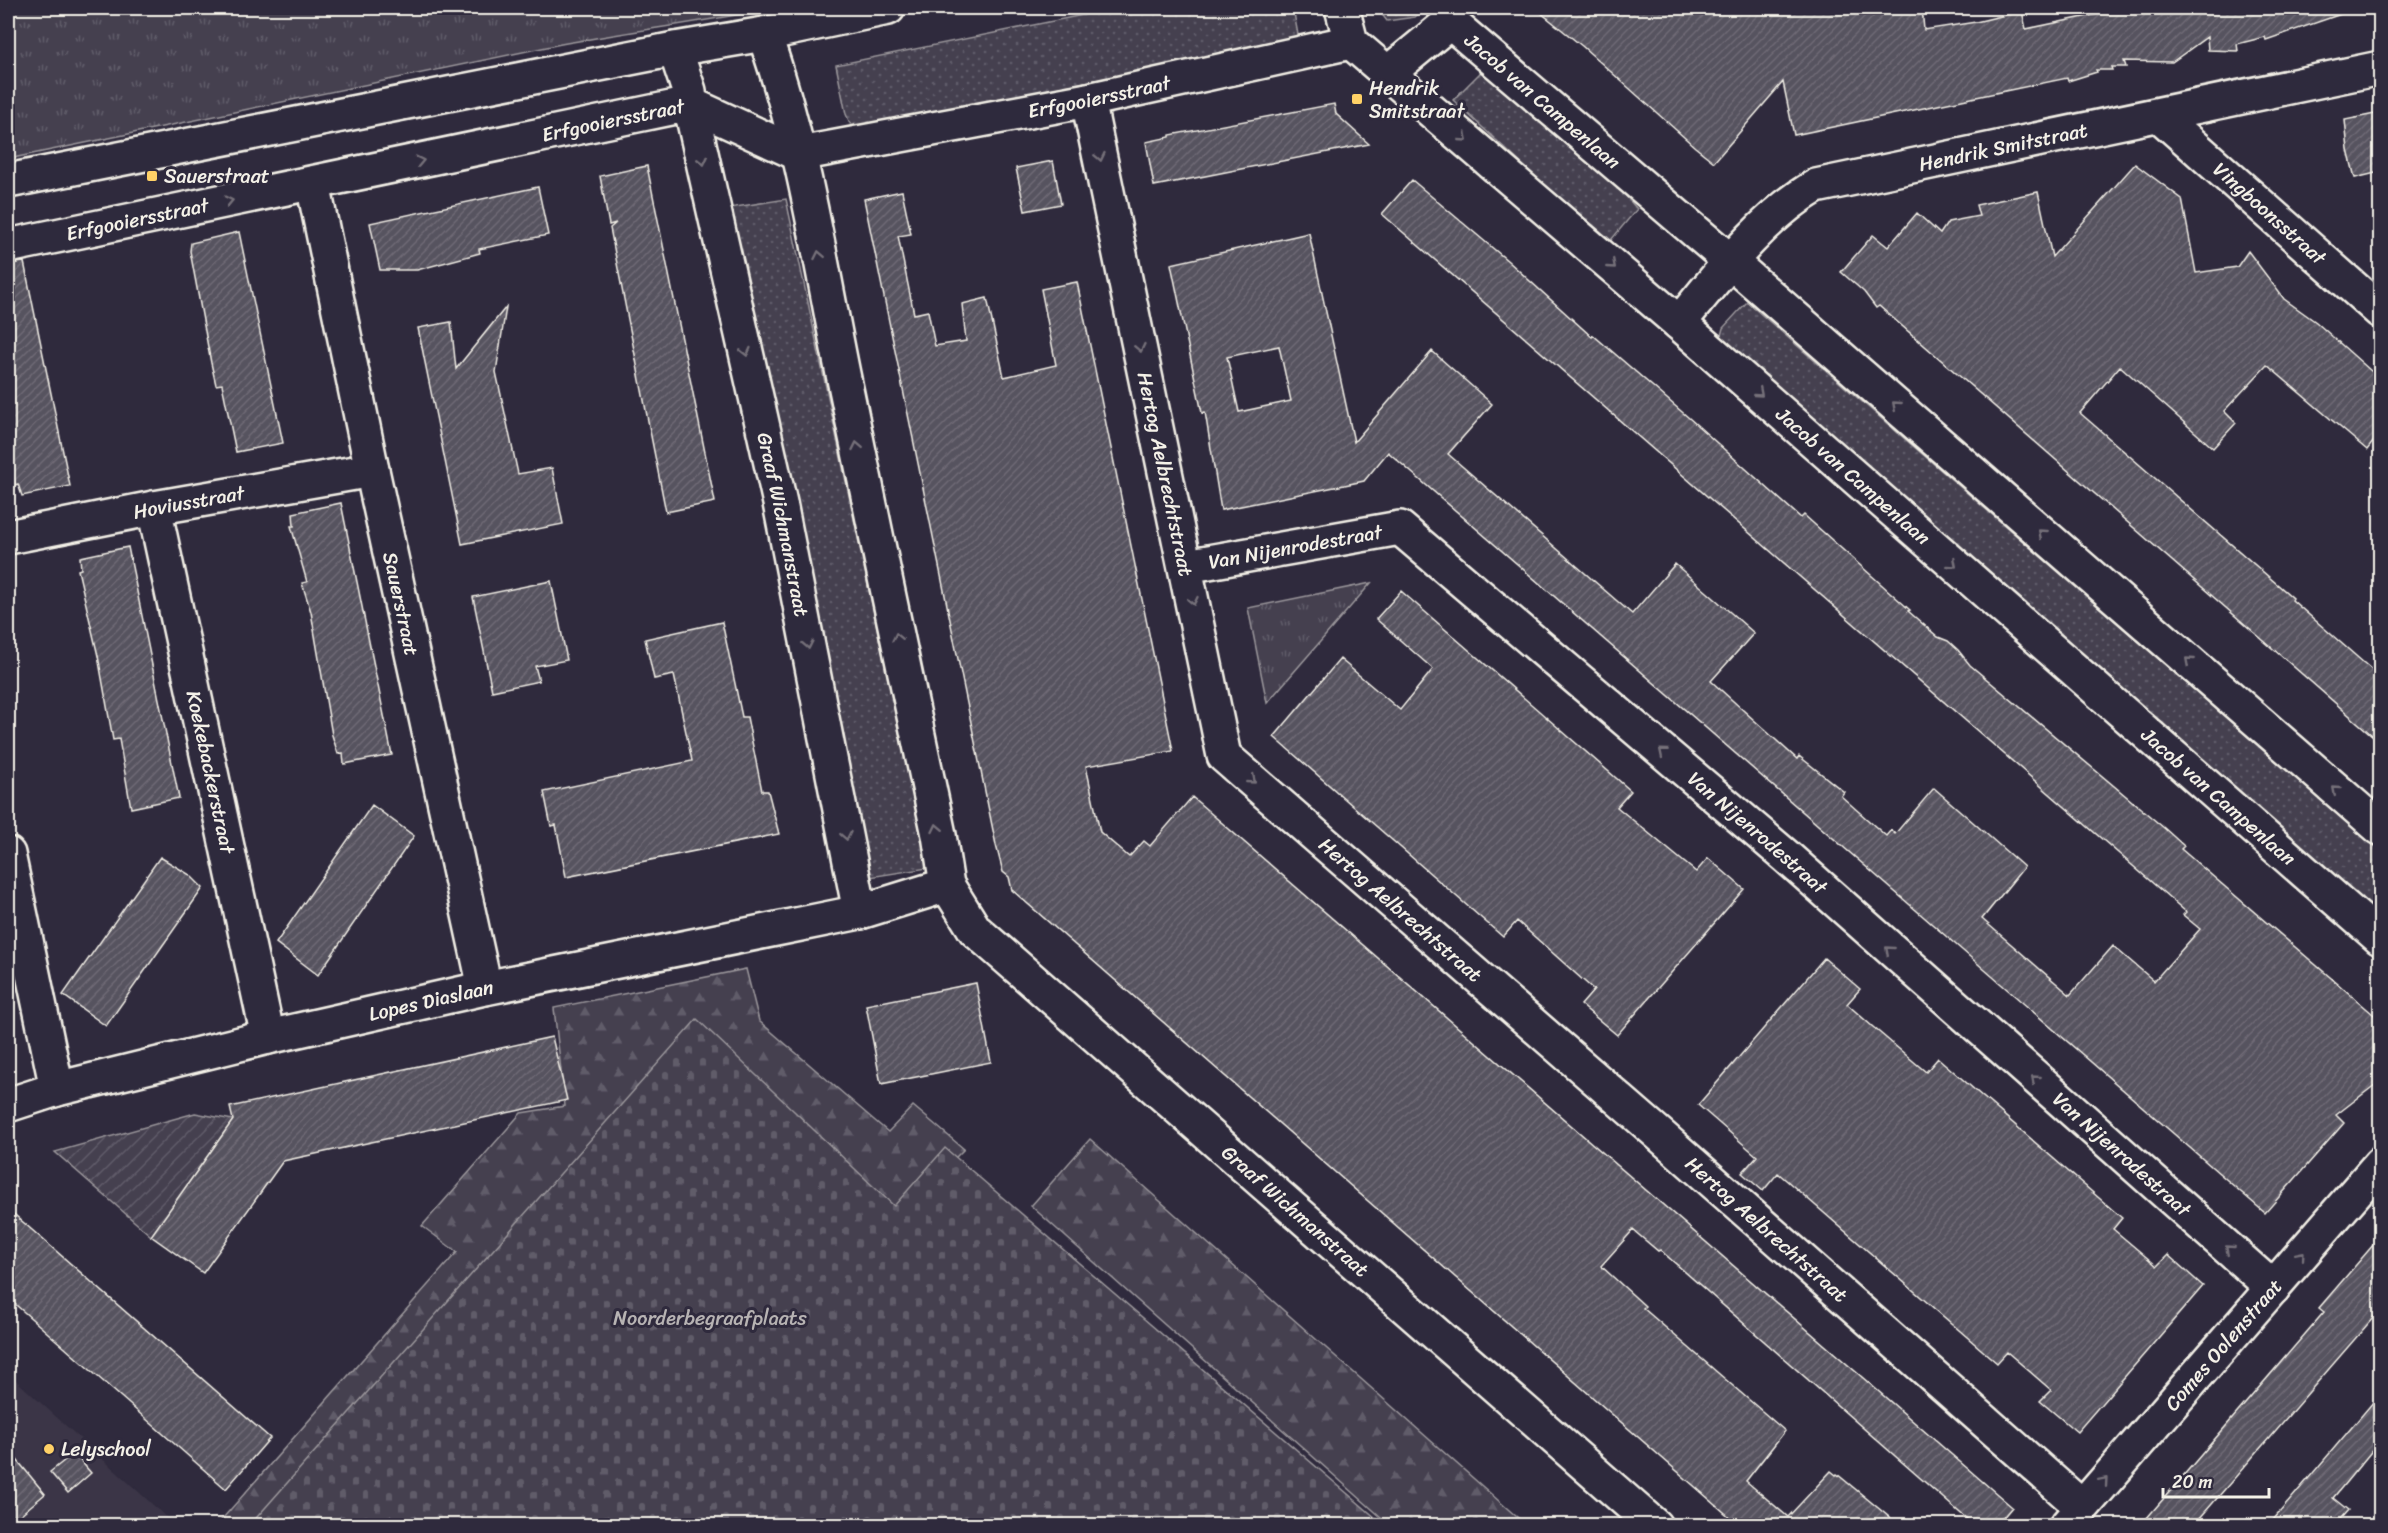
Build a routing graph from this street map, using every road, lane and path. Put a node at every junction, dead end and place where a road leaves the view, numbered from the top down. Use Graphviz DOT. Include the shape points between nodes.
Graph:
graph roads {
  1 [pos="888,8"];
  2 [pos="1342,8"];
  3 [pos="1449,15"];
  4 [pos="764,34"];
  5 [pos="1351,42"];
  6 [pos="675,49"];
  7 [pos="2380,68"];
  8 [pos="1388,73"];
  9 [pos="1088,100"];
  10 [pos="690,104"];
  11 [pos="2158,115"];
  12 [pos="799,154"];
  13 [pos="8,181"];
  14 [pos="313,183"];
  15 [pos="8,246"];
  16 [pos="1731,261"];
  17 [pos="2380,311"];
  18 [pos="1679,323"];
  19 [pos="372,470"];
  20 [pos="154,508"];
  21 [pos="8,537"];
  22 [pos="1186,566"];
  23 [pos="2380,828"];
  24 [pos="8,854"];
  25 [pos="947,885"];
  26 [pos="860,912"];
  27 [pos="2380,938"];
  28 [pos="485,988"];
  29 [pos="268,1037"];
  30 [pos="57,1089"];
  31 [pos="8,1105"];
  32 [pos="2380,1164"];
  33 [pos="2273,1288"];
  34 [pos="2074,1516"];
  35 [pos="1655,1526"];
  1 -- 4 [label="street"];
  2 -- 5 [label="street"];
  3 -- 8 [label="street"];
  3 -- 16 [label="street, Jacob van Campenlaan"];
  4 -- 6 [label="street"];
  4 -- 12 [label="street, Graaf Wichmanstraat"];
  5 -- 8 [label="street, Jacob van Campenlaan"];
  5 -- 9 [label="street, Erfgooiersstraat"];
  6 -- 10 [label="street, Graaf Wichmanstraat"];
  6 -- 13 [label="street"];
  7 -- 11 [label="street, Hendrik Smitstraat"];
  8 -- 18 [label="street, Jacob van Campenlaan, one-way"];
  9 -- 12 [label="street, Erfgooiersstraat"];
  9 -- 22 [label="street, Hertog Aelbrechtstraat, one-way"];
  10 -- 12 [label="street, Erfgooiersstraat"];
  14 -- 10 [label="street, Erfgooiersstraat, one-way"];
  10 -- 26 [label="street, Graaf Wichmanstraat, one-way" via="780,503"];
  11 -- 16 [label="street, Hendrik Smitstraat" via="1816,186 1794,198"];
  11 -- 17 [label="street, Vingboonsstraat"];
  25 -- 12 [label="street, Graaf Wichmanstraat, one-way"];
  15 -- 14 [label="street, Erfgooiersstraat, one-way"];
  14 -- 19 [label="street, Sauerstraat"];
  16 -- 18 [label="street, Hendrik Smitstraat"];
  23 -- 16 [label="street, Jacob van Campenlaan, one-way"];
  18 -- 27 [label="street, Jacob van Campenlaan, one-way"];
  19 -- 20 [label="street, Hoviusstraat"];
  19 -- 28 [label="street, Sauerstraat"];
  20 -- 21 [label="street, Hoviusstraat"];
  20 -- 29 [label="street, Koekebackerstraat"];
  33 -- 22 [label="street, Van Nijenrodestraat, one-way" via="1787,857 1400,528"];
  22 -- 34 [label="street, Hertog Aelbrechtstraat, one-way" via="1224,756"];
  24 -- 30 [label="street"];
  25 -- 26 [label="street"];
  25 -- 35 [label="street, Graaf Wichmanstraat" via="975,930"];
  26 -- 28 [label="street, Lopes Diaslaan"];
  28 -- 29 [label="street, Lopes Diaslaan"];
  29 -- 30 [label="street, Lopes Diaslaan"];
  30 -- 31 [label="street, Lopes Diaslaan"];
  33 -- 32 [label="street, Comes Oolenstraat, one-way"];
  34 -- 33 [label="street, Comes Oolenstraat, one-way"];
}
